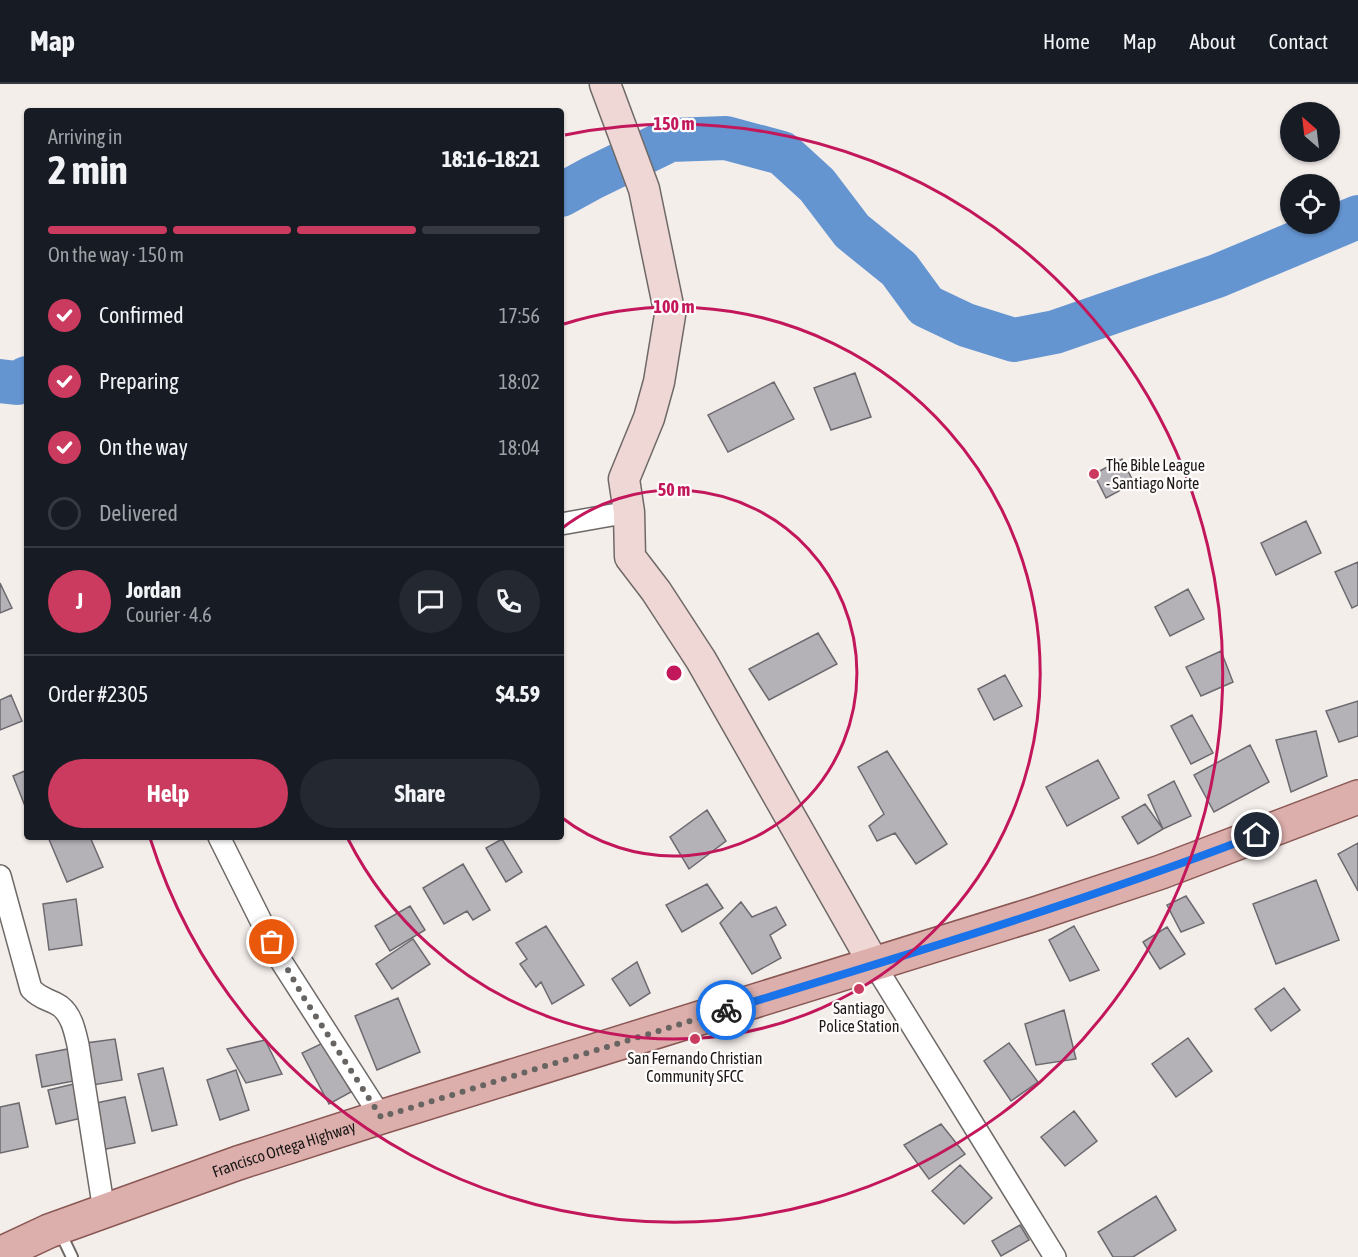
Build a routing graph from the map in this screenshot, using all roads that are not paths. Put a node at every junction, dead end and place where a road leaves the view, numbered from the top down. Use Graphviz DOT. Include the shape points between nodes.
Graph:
graph roads {
  1 [pos="605,84"];
  2 [pos="628,512"];
  3 [pos="564,523"];
  4 [pos="1358,797"];
  5 [pos="220,840"];
  6 [pos="0,876"];
  7 [pos="874,964"];
  8 [pos="381,1117"];
  9 [pos="104,1212"];
  10 [pos="58,1228"];
  11 [pos="0,1255"];
  12 [pos="72,1257"];
  13 [pos="1055,1257"];
  1 -- 2 [label="street" via="644,189 670,315 649,418 624,479"];
  2 -- 3 [label="street"];
  2 -- 7 [label="street" via="630,557 701,660"];
  4 -- 7 [label="main road, Francisco Ortega Highway" via="1161,872"];
  5 -- 8 [label="street" via="281,961"];
  6 -- 9 [label="street" via="32,989 40,998 60,1006 72,1023"];
  7 -- 8 [label="main road, Francisco Ortega Highway"];
  7 -- 13 [label="street"];
  8 -- 9 [label="main road, Francisco Ortega Highway"];
  9 -- 10 [label="main road, Francisco Ortega Highway"];
  10 -- 11 [label="main road, Francisco Ortega Highway"];
  10 -- 12 [label="lane"];
}
